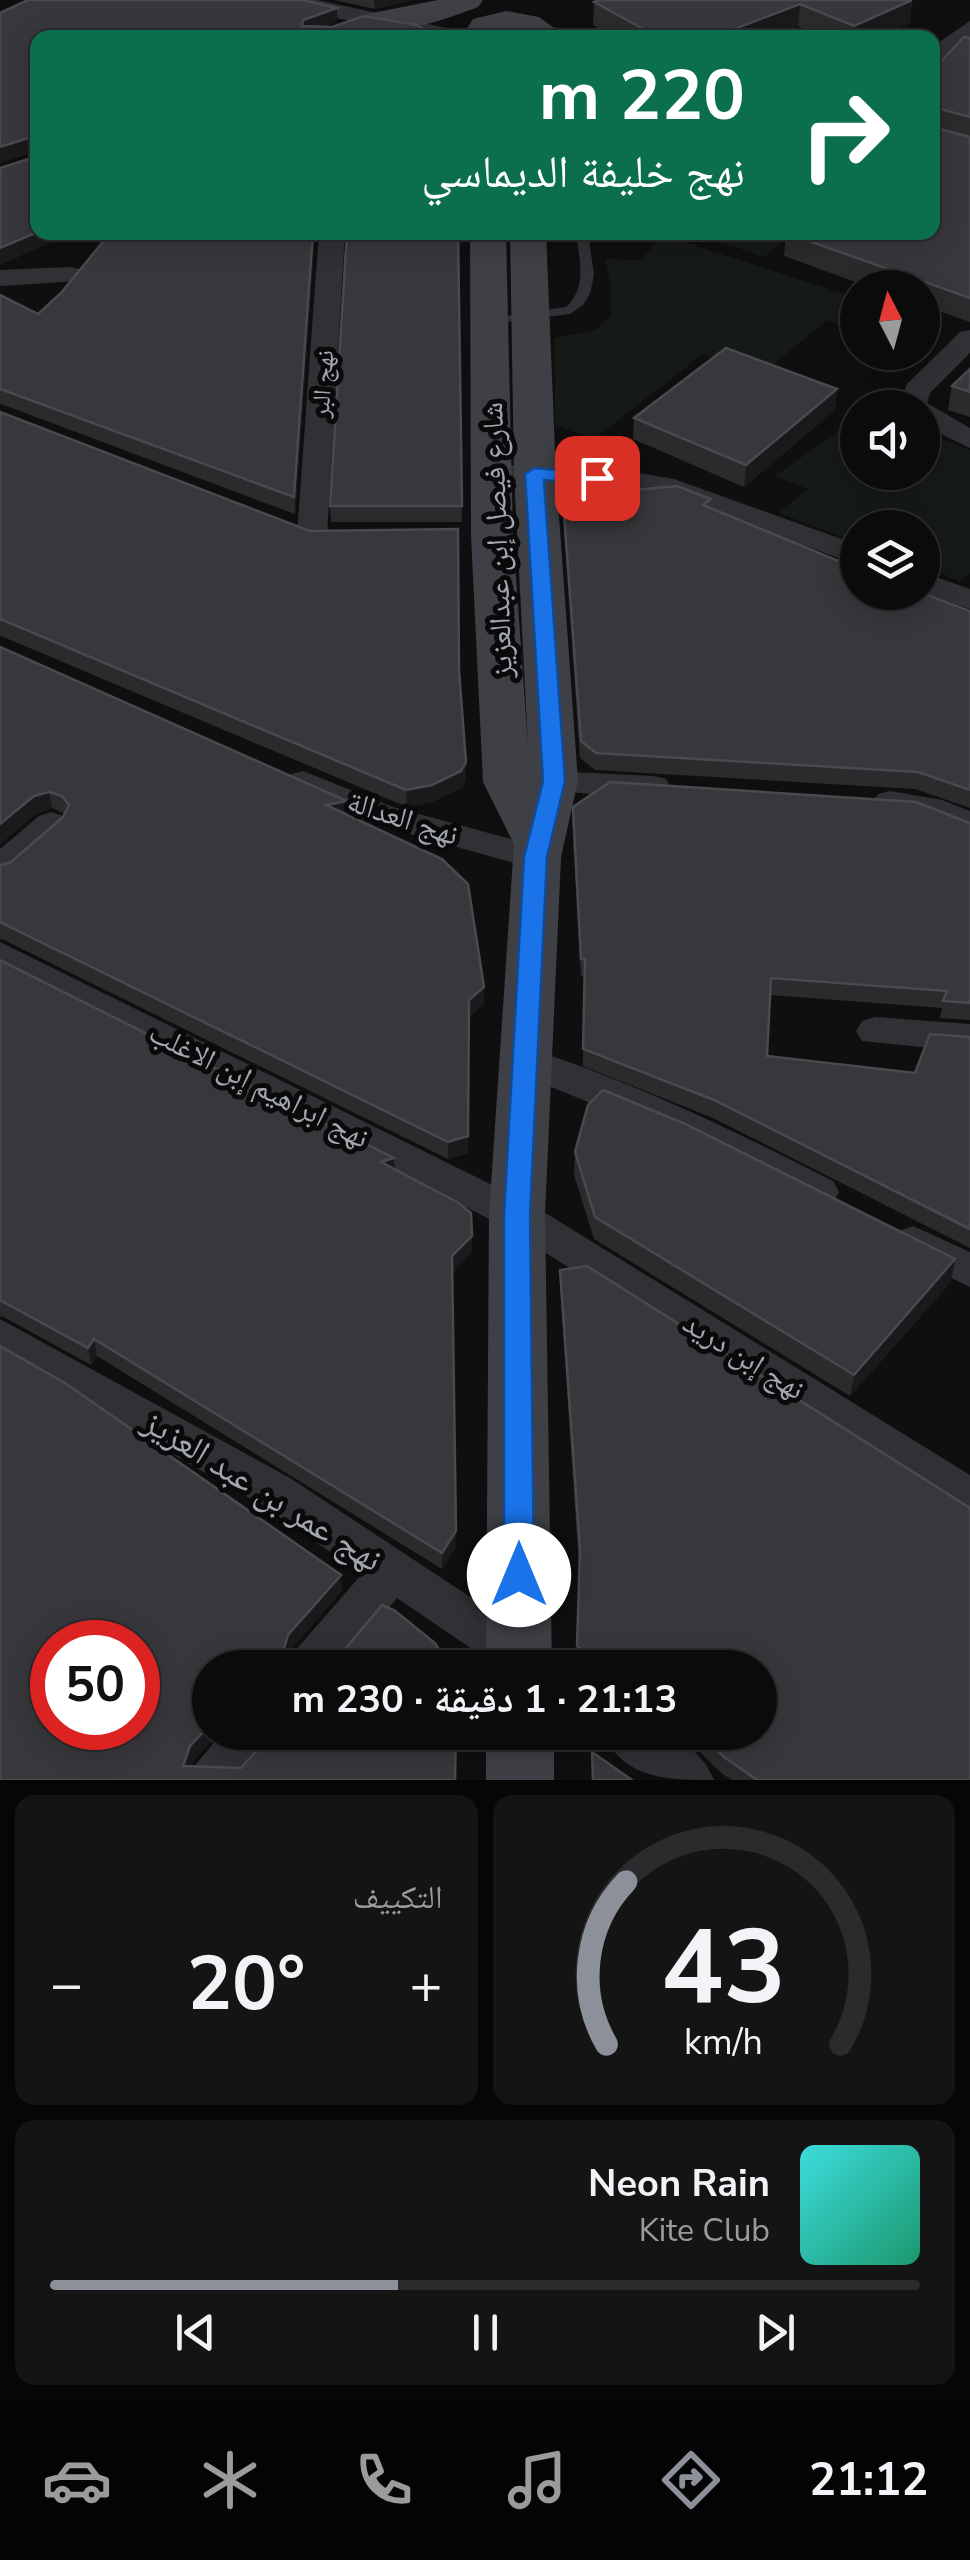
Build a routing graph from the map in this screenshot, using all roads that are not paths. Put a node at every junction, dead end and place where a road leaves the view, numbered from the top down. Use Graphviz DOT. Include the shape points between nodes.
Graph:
graph roads {
  1 [pos="287,0"];
  2 [pos="476,21"];
  3 [pos="383,22"];
  4 [pos="542,26"];
  5 [pos="970,28"];
  6 [pos="945,53"];
  7 [pos="331,240"];
  8 [pos="490,240"];
  9 [pos="526,240"];
  10 [pos="583,240"];
  11 [pos="70,274"];
  12 [pos="0,278"];
  13 [pos="510,320"];
  14 [pos="970,338"];
  15 [pos="917,390"];
  16 [pos="940,423"];
  17 [pos="970,439"];
  18 [pos="534,474"];
  19 [pos="492,475"];
  20 [pos="277,522"];
  21 [pos="312,535"];
  22 [pos="348,535"];
  23 [pos="840,549"];
  24 [pos="940,589"];
  25 [pos="970,600"];
  26 [pos="282,773"];
  27 [pos="530,781"];
  28 [pos="690,789"];
  29 [pos="866,800"];
  30 [pos="51,824"];
  31 [pos="970,825"];
  32 [pos="536,849"];
  33 [pos="0,868"];
  34 [pos="0,955"];
  35 [pos="875,1031"];
  36 [pos="970,1038"];
  37 [pos="526,1062"];
  38 [pos="517,1215"];
  39 [pos="970,1271"];
  40 [pos="0,1336"];
  41 [pos="970,1498"];
  42 [pos="393,1570"];
  43 [pos="324,1650"];
  44 [pos="507,1650"];
  45 [pos="525,1650"];
  46 [pos="239,1750"];
  47 [pos="520,1750"];
  48 [pos="649,1750"];
  49 [pos="213,1780"];
  50 [pos="520,1780"];
  51 [pos="690,1780"];
  1 -- 3 [label="street"];
  2 -- 3 [label="main road" via="432,14"];
  2 -- 4 [label="main road"];
  5 -- 6 [label="street"];
  7 -- 21 [label="street, نهج البر"];
  8 -- 13 [label="main road, شارع فيصل إبن عبدالعزيز"];
  9 -- 13 [label="main road, شارع فيصل إبن عبدالعزيز"];
  10 -- 13 [label="lane" via="585,298 570,310"];
  11 -- 12 [label="street"];
  13 -- 18 [label="main road, شارع فيصل إبن عبدالعزيز"];
  13 -- 19 [label="main road, شارع فيصل إبن عبدالعزيز"];
  14 -- 15 [label="street"];
  16 -- 17 [label="street"];
  18 -- 19 [label="street"];
  18 -- 23 [label="street" via="674,488"];
  18 -- 27 [label="main road, شارع فيصل إبن عبدالعزيز"];
  19 -- 27 [label="main road, شارع فيصل إبن عبدالعزيز" via="474,535"];
  20 -- 21 [label="street"];
  21 -- 22 [label="street"];
  24 -- 25 [label="street"];
  26 -- 32 [label="street, نهج العدالة" via="382,815"];
  27 -- 28 [label="street"];
  27 -- 32 [label="main road, شارع فيصل إبن عبدالعزيز"];
  29 -- 31 [label="street" via="928,808"];
  30 -- 33 [label="street"];
  32 -- 37 [label="main road"];
  34 -- 38 [label="street, نهج ابراهيم إبن الاغلب"];
  35 -- 36 [label="street"];
  37 -- 38 [label="main road"];
  37 -- 39 [label="street" via="719,1141"];
  38 -- 41 [label="street, نهج إبن دريد"];
  38 -- 45 [label="main road"];
  40 -- 42 [label="street, نهج عمر بن عبد العزيز" via="275,1491"];
  42 -- 43 [label="street"];
  42 -- 44 [label="street, نهج عمر بن عبد العزيز"];
  46 -- 49 [label="street"];
  47 -- 50 [label="main road"];
  48 -- 51 [label="street"];
}
